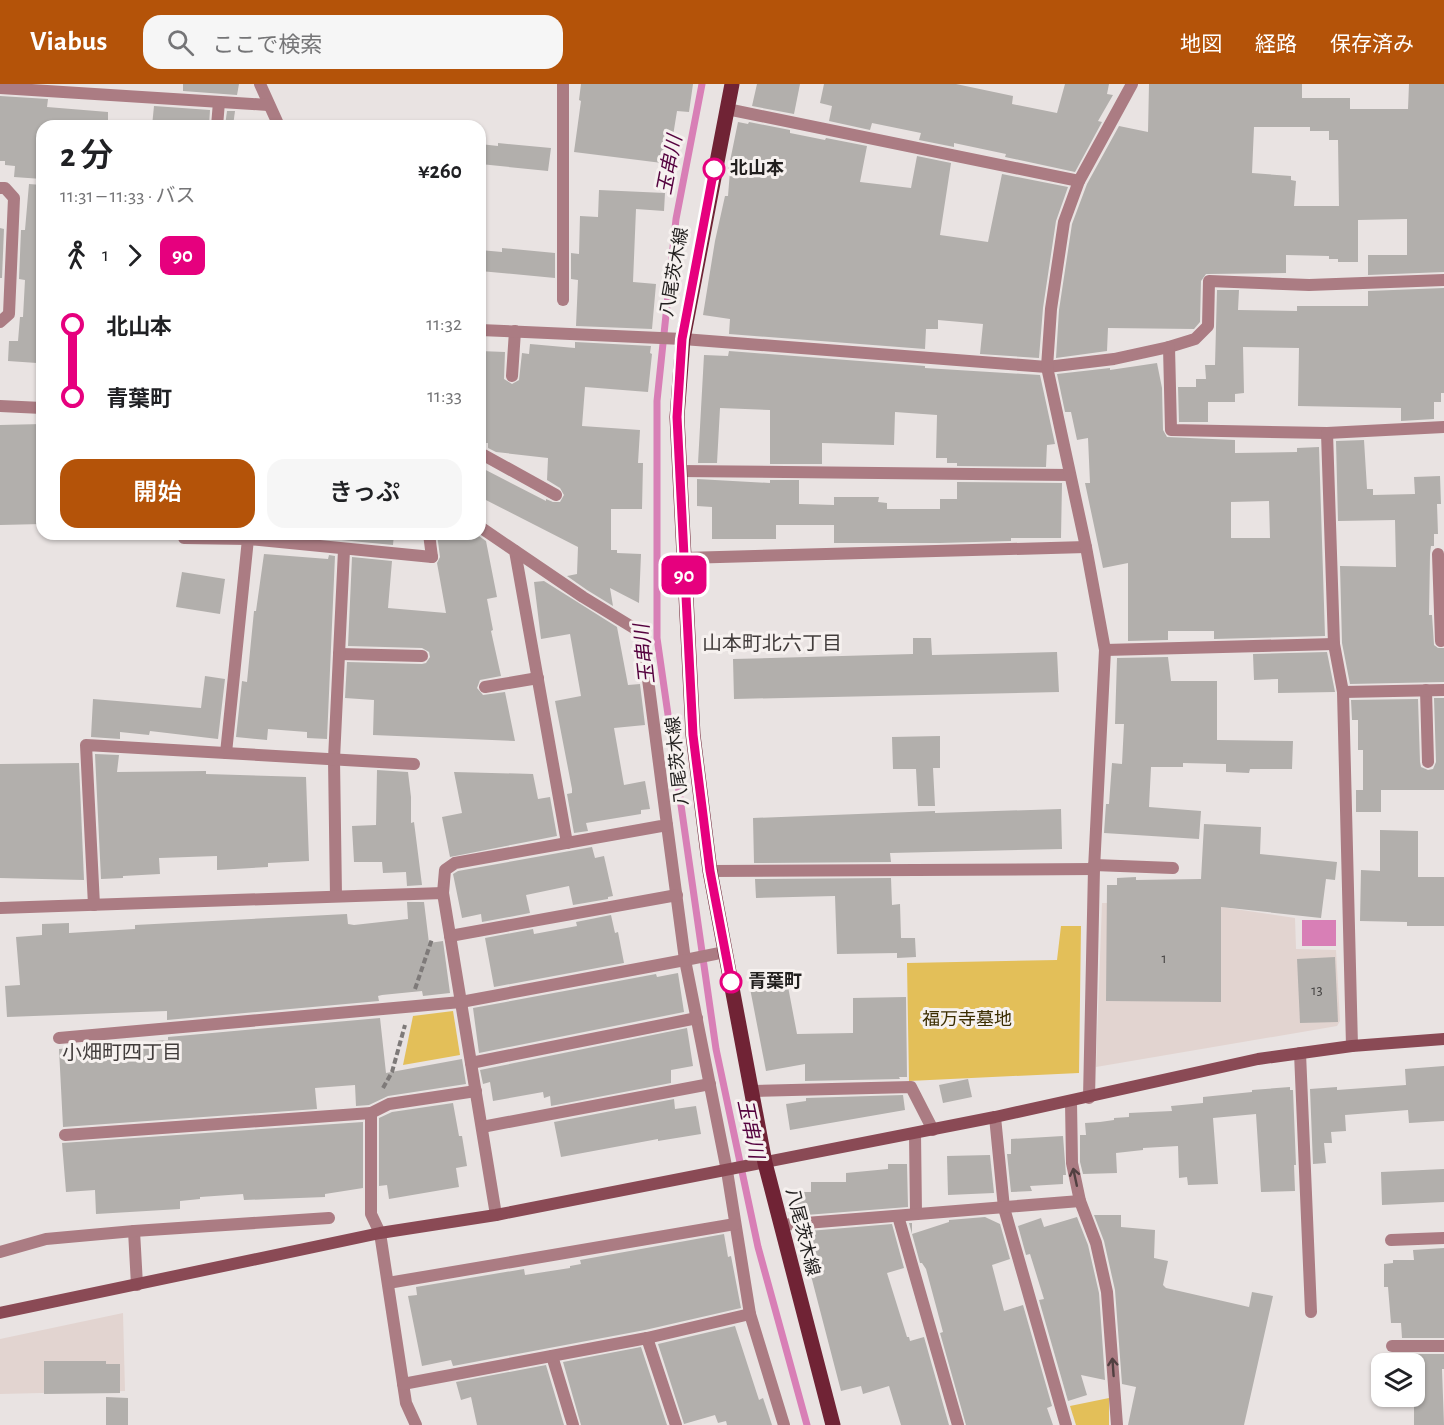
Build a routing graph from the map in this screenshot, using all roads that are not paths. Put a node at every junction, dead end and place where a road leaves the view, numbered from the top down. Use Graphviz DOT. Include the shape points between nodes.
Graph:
graph roads {
  1 [pos="260,84"];
  2 [pos="563,84"];
  3 [pos="732,84"];
  4 [pos="1132,84"];
  5 [pos="0,88"];
  6 [pos="219,102"];
  7 [pos="268,105"];
  8 [pos="727,109"];
  9 [pos="218,120"];
  10 [pos="276,120"];
  11 [pos="1079,181"];
  12 [pos="0,188"];
  13 [pos="1444,280"];
  14 [pos="564,300"];
  15 [pos="0,322"];
  16 [pos="486,330"];
  17 [pos="515,332"];
  18 [pos="681,339"];
  19 [pos="1169,347"];
  20 [pos="1047,367"];
  21 [pos="512,376"];
  22 [pos="0,406"];
  23 [pos="36,408"];
  24 [pos="1444,428"];
  25 [pos="1327,433"];
  26 [pos="486,456"];
  27 [pos="679,471"];
  28 [pos="1070,475"];
  29 [pos="556,495"];
  30 [pos="486,531"];
  31 [pos="248,540"];
  32 [pos="257,540"];
  33 [pos="430,540"];
  34 [pos="1086,548"];
  35 [pos="344,550"];
  36 [pos="515,551"];
  37 [pos="1438,554"];
  38 [pos="684,558"];
  39 [pos="1442,613"];
  40 [pos="1442,641"];
  41 [pos="1334,644"];
  42 [pos="1105,651"];
  43 [pos="339,654"];
  44 [pos="422,656"];
  45 [pos="538,678"];
  46 [pos="485,687"];
  47 [pos="1426,690"];
  48 [pos="1444,690"];
  49 [pos="1343,692"];
  50 [pos="226,753"];
  51 [pos="334,759"];
  52 [pos="1428,762"];
  53 [pos="414,764"];
  54 [pos="668,825"];
  55 [pos="567,843"];
  56 [pos="1094,867"];
  57 [pos="1173,868"];
  58 [pos="710,871"];
  59 [pos="443,893"];
  60 [pos="677,895"];
  61 [pos="336,897"];
  62 [pos="94,905"];
  63 [pos="0,908"];
  64 [pos="450,936"];
  65 [pos="718,953"];
  66 [pos="690,959"];
  67 [pos="461,1002"];
  68 [pos="697,1018"];
  69 [pos="59,1038"];
  70 [pos="1444,1039"];
  71 [pos="1352,1046"];
  72 [pos="1300,1053"];
  73 [pos="471,1063"];
  74 [pos="710,1084"];
  75 [pos="476,1091"];
  76 [pos="751,1091"];
  77 [pos="1089,1098"];
  78 [pos="1071,1102"];
  79 [pos="370,1113"];
  80 [pos="995,1117"];
  81 [pos="482,1127"];
  82 [pos="933,1130"];
  83 [pos="915,1133"];
  84 [pos="65,1135"];
  85 [pos="760,1164"];
  86 [pos="728,1171"];
  87 [pos="1080,1201"];
  88 [pos="1004,1208"];
  89 [pos="916,1214"];
  90 [pos="496,1215"];
  91 [pos="897,1216"];
  92 [pos="329,1218"];
  93 [pos="735,1224"];
  94 [pos="781,1225"];
  95 [pos="134,1231"];
  96 [pos="380,1233"];
  97 [pos="1444,1238"];
  98 [pos="1392,1240"];
  99 [pos="0,1252"];
  100 [pos="387,1283"];
  101 [pos="137,1285"];
  102 [pos="1311,1312"];
  103 [pos="0,1314"];
  104 [pos="750,1314"];
  105 [pos="647,1338"];
  106 [pos="1392,1346"];
  107 [pos="1444,1346"];
  108 [pos="552,1356"];
  109 [pos="403,1384"];
  110 [pos="416,1425"];
  111 [pos="573,1425"];
  112 [pos="676,1425"];
  113 [pos="784,1425"];
  114 [pos="833,1425"];
  115 [pos="958,1425"];
  116 [pos="1066,1425"];
  117 [pos="1117,1425"];
  1 -- 7 [label="street"];
  2 -- 14 [label="street"];
  3 -- 8 [label="main road, 八尾茨木線"];
  4 -- 11 [label="street"];
  5 -- 6 [label="street"];
  6 -- 7 [label="street"];
  6 -- 9 [label="street"];
  7 -- 10 [label="street"];
  8 -- 11 [label="street"];
  8 -- 18 [label="main road, 八尾茨木線"];
  11 -- 20 [label="street" via="1064,222"];
  12 -- 15 [label="street" via="14,198 9,314"];
  13 -- 19 [label="street" via="1310,285 1209,281 1208,326 1195,339"];
  16 -- 17 [label="street"];
  17 -- 18 [label="street"];
  17 -- 21 [label="street"];
  18 -- 20 [label="street"];
  18 -- 27 [label="main road, 八尾茨木線"];
  19 -- 20 [label="street"];
  19 -- 25 [label="street" via="1171,430"];
  20 -- 28 [label="street"];
  22 -- 23 [label="street"];
  24 -- 25 [label="street"];
  25 -- 41 [label="street"];
  26 -- 29 [label="street"];
  27 -- 28 [label="street"];
  27 -- 38 [label="main road, 八尾茨木線"];
  28 -- 34 [label="street"];
  30 -- 36 [label="street"];
  31 -- 50 [label="street"];
  32 -- 35 [label="street"];
  33 -- 35 [label="street" via="432,557"];
  34 -- 38 [label="street"];
  34 -- 42 [label="street"];
  35 -- 43 [label="street"];
  36 -- 45 [label="street"];
  36 -- 54 [label="street" via="642,633"];
  37 -- 39 [label="street"];
  38 -- 58 [label="main road, 八尾茨木線" via="693,735"];
  39 -- 40 [label="street"];
  41 -- 42 [label="street"];
  41 -- 49 [label="street"];
  42 -- 56 [label="street"];
  43 -- 44 [label="street"];
  43 -- 51 [label="street"];
  45 -- 46 [label="street"];
  45 -- 55 [label="street"];
  47 -- 48 [label="street"];
  47 -- 49 [label="street"];
  47 -- 52 [label="street"];
  49 -- 71 [label="street"];
  50 -- 51 [label="street"];
  50 -- 62 [label="street" via="86,745"];
  51 -- 53 [label="street"];
  51 -- 61 [label="street"];
  54 -- 55 [label="street"];
  54 -- 60 [label="street"];
  55 -- 59 [label="street" via="455,863 445,870"];
  56 -- 57 [label="street"];
  56 -- 58 [label="street"];
  56 -- 77 [label="street"];
  58 -- 65 [label="main road, 八尾茨木線"];
  59 -- 61 [label="street"];
  59 -- 64 [label="street"];
  60 -- 64 [label="street"];
  60 -- 66 [label="street"];
  61 -- 62 [label="street"];
  62 -- 63 [label="street"];
  64 -- 67 [label="street"];
  65 -- 66 [label="street"];
  65 -- 76 [label="main road, 八尾茨木線"];
  66 -- 67 [label="street"];
  66 -- 68 [label="street"];
  67 -- 69 [label="street"];
  67 -- 73 [label="street"];
  68 -- 73 [label="street"];
  68 -- 74 [label="street"];
  70 -- 71 [label="street"];
  71 -- 72 [label="street"];
  72 -- 77 [label="street"];
  72 -- 102 [label="street"];
  73 -- 75 [label="street"];
  74 -- 81 [label="street"];
  74 -- 86 [label="street"];
  75 -- 79 [label="street" via="389,1104"];
  75 -- 81 [label="street"];
  76 -- 82 [label="street" via="911,1087"];
  76 -- 85 [label="main road, 八尾茨木線"];
  77 -- 78 [label="street"];
  78 -- 80 [label="street"];
  87 -- 78 [label="street, one-way" via="1072,1163"];
  79 -- 84 [label="street"];
  79 -- 96 [label="street" via="370,1214"];
  80 -- 82 [label="street"];
  80 -- 88 [label="street"];
  81 -- 90 [label="street"];
  82 -- 83 [label="street"];
  83 -- 85 [label="street"];
  83 -- 89 [label="street"];
  85 -- 86 [label="street"];
  85 -- 94 [label="main road, 八尾茨木線"];
  86 -- 90 [label="street"];
  86 -- 93 [label="street"];
  87 -- 88 [label="street"];
  117 -- 87 [label="street, one-way" via="1107,1292 1096,1243"];
  88 -- 89 [label="street"];
  88 -- 116 [label="street"];
  89 -- 91 [label="street"];
  90 -- 96 [label="street"];
  91 -- 94 [label="street"];
  91 -- 115 [label="street"];
  92 -- 95 [label="street"];
  93 -- 100 [label="street"];
  93 -- 104 [label="street"];
  94 -- 114 [label="main road, 八尾茨木線"];
  95 -- 99 [label="street" via="46,1239"];
  95 -- 101 [label="street"];
  96 -- 100 [label="street"];
  96 -- 101 [label="street"];
  97 -- 98 [label="street"];
  100 -- 109 [label="street"];
  101 -- 103 [label="street"];
  104 -- 105 [label="street"];
  104 -- 113 [label="street"];
  105 -- 108 [label="street"];
  105 -- 112 [label="street"];
  106 -- 107 [label="street"];
  108 -- 109 [label="street"];
  108 -- 111 [label="street"];
  109 -- 110 [label="street"];
}
